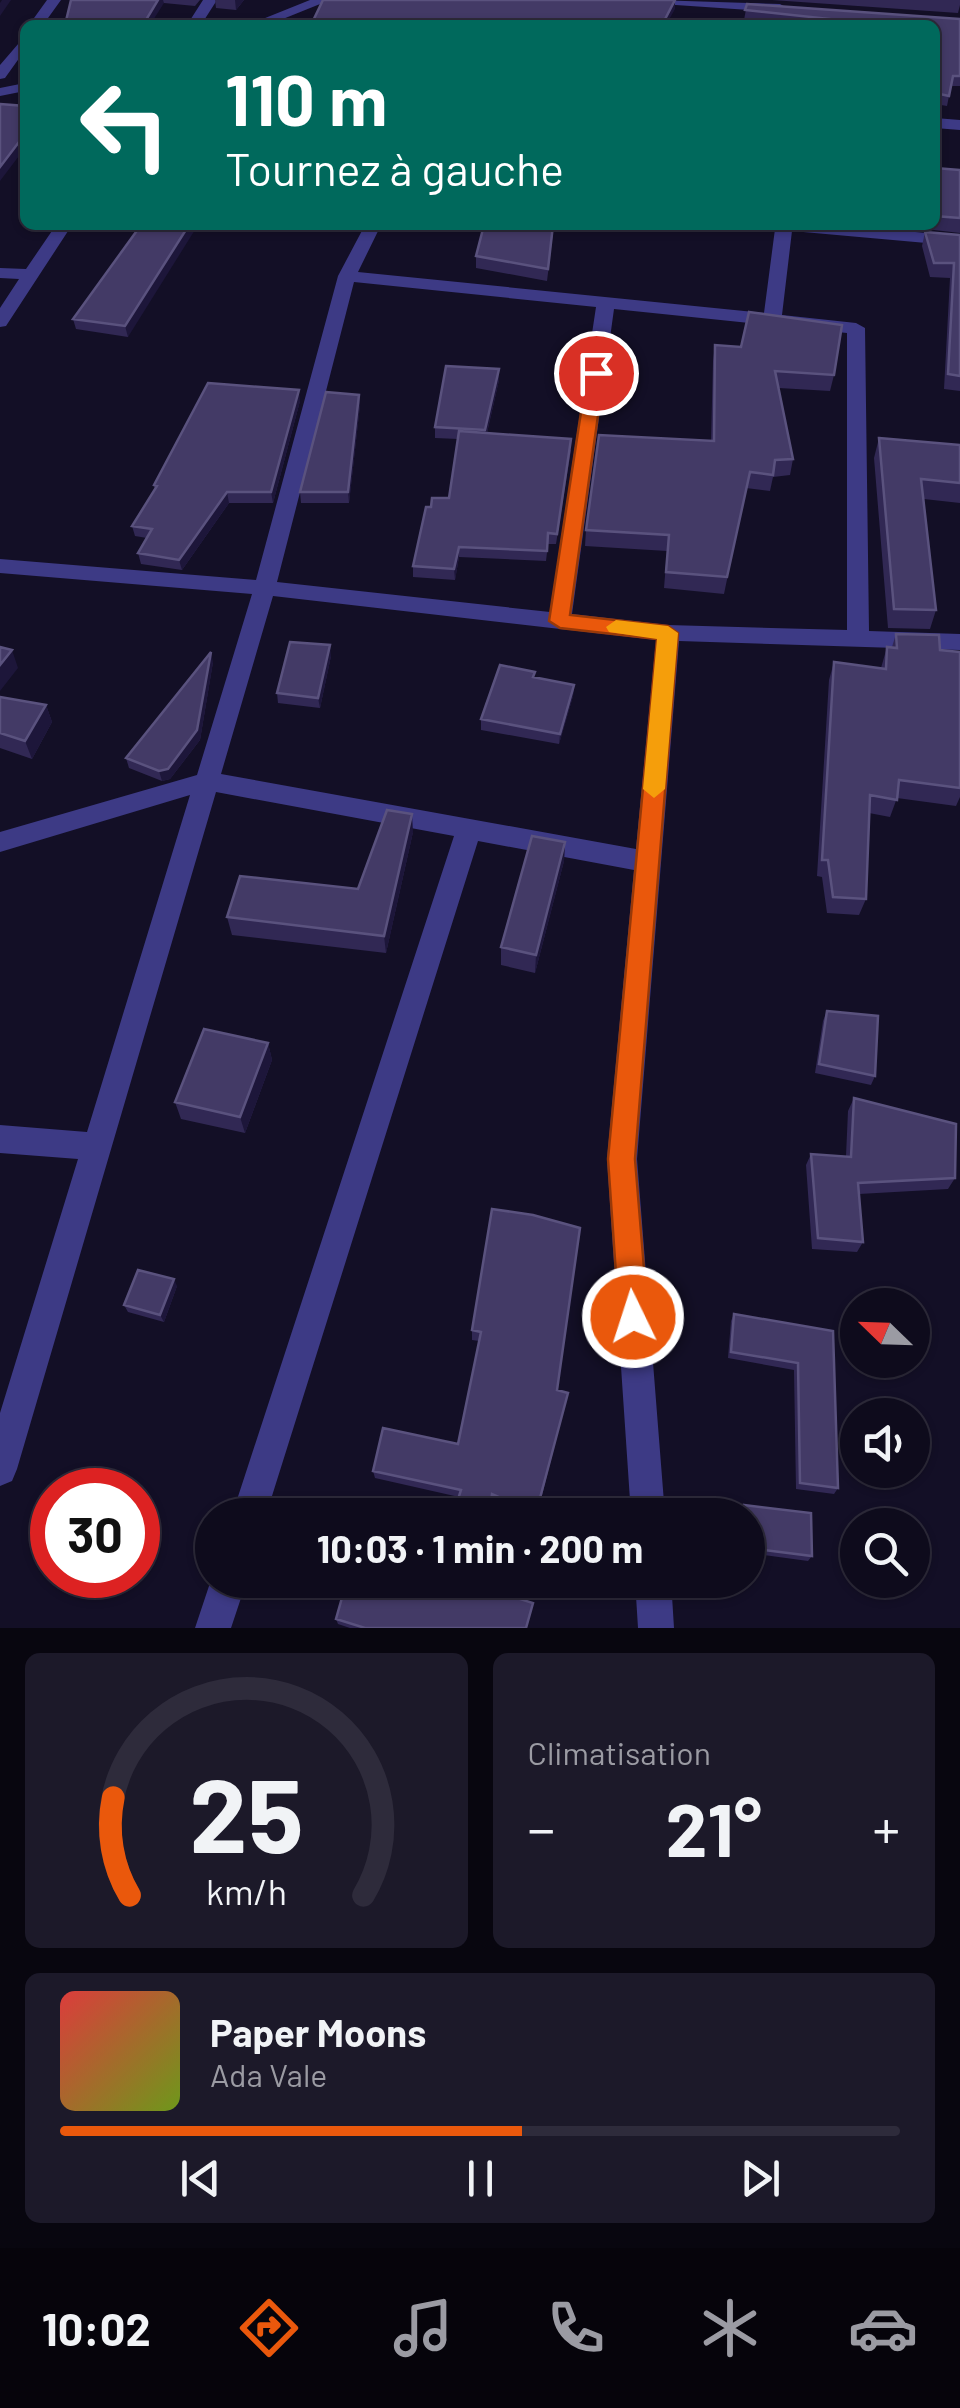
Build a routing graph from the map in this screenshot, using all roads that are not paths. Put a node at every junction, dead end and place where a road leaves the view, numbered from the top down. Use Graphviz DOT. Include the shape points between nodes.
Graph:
graph roads {
  1 [pos="323,0"];
  2 [pos="660,0"];
  3 [pos="779,4"];
  4 [pos="798,9"];
  5 [pos="268,20"];
  6 [pos="20,47"];
  7 [pos="0,76"];
  8 [pos="61,230"];
  9 [pos="371,230"];
  10 [pos="782,230"];
  11 [pos="838,230"];
  12 [pos="960,241"];
  13 [pos="0,274"];
  14 [pos="31,276"];
  15 [pos="348,276"];
  16 [pos="606,302"];
  17 [pos="772,319"];
  18 [pos="0,322"];
  19 [pos="0,566"];
  20 [pos="265,588"];
  21 [pos="560,621"];
  22 [pos="668,633"];
  23 [pos="858,638"];
  24 [pos="960,642"];
  25 [pos="207,781"];
  26 [pos="469,830"];
  27 [pos="0,842"];
  28 [pos="648,862"];
  29 [pos="0,1138"];
  30 [pos="97,1147"];
  31 [pos="0,1469"];
  32 [pos="255,1498"];
  33 [pos="647,1498"];
  34 [pos="222,1598"];
  35 [pos="654,1598"];
  36 [pos="213,1628"];
  37 [pos="656,1628"];
  1 -- 5 [label="street"];
  2 -- 3 [label="street"];
  3 -- 4 [label="street"];
  6 -- 7 [label="street"];
  8 -- 14 [label="street"];
  9 -- 15 [label="street"];
  10 -- 17 [label="street"];
  11 -- 12 [label="street"];
  13 -- 14 [label="street"];
  14 -- 18 [label="street"];
  15 -- 16 [label="street"];
  15 -- 20 [label="street"];
  16 -- 17 [label="street"];
  16 -- 21 [label="street"];
  17 -- 23 [label="street" via="856,328"];
  19 -- 20 [label="street"];
  20 -- 21 [label="street"];
  20 -- 25 [label="street"];
  21 -- 22 [label="street"];
  22 -- 23 [label="street"];
  22 -- 28 [label="street"];
  23 -- 24 [label="street"];
  25 -- 26 [label="street"];
  25 -- 27 [label="street"];
  25 -- 30 [label="street"];
  26 -- 28 [label="street"];
  26 -- 32 [label="street"];
  28 -- 33 [label="street" via="622,1159"];
  29 -- 30 [label="street"];
  30 -- 31 [label="street"];
  34 -- 36 [label="street"];
  35 -- 37 [label="street"];
}
